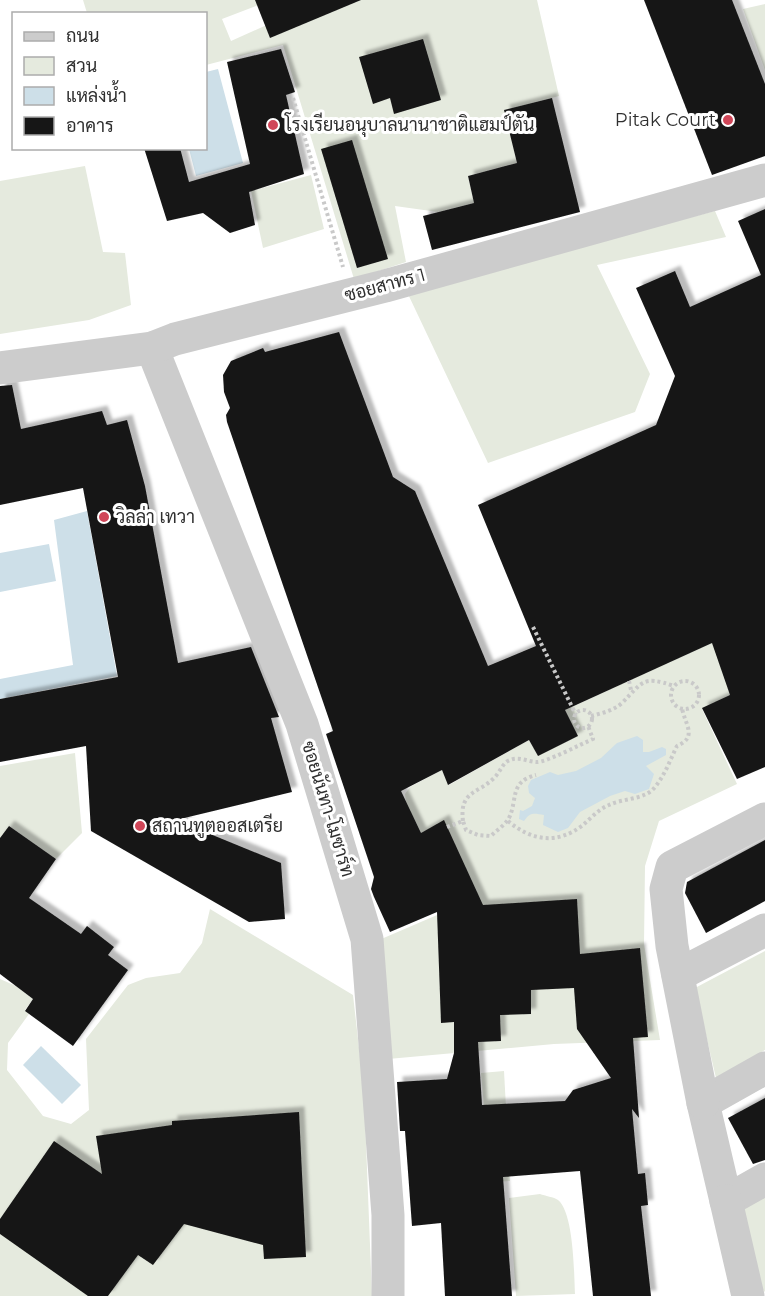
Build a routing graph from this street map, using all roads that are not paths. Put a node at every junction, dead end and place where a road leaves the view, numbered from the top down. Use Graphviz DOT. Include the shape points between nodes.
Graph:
graph roads {
  1 [pos="765,180"];
  2 [pos="152,348"];
  3 [pos="0,368"];
  4 [pos="765,819"];
  5 [pos="765,930"];
  6 [pos="678,975"];
  7 [pos="765,1068"];
  8 [pos="703,1103"];
  9 [pos="765,1179"];
  10 [pos="726,1201"];
  11 [pos="388,1296"];
  12 [pos="748,1296"];
  1 -- 2 [label="street, ซอยสาทร 1"];
  2 -- 3 [label="street, ซอยสาทร 1"];
  2 -- 11 [label="street, ซอยนันทา-โมซาร์ท" via="302,724 367,939 388,1215"];
  4 -- 6 [label="street" via="672,867 666,889"];
  5 -- 6 [label="street"];
  6 -- 8 [label="street"];
  7 -- 8 [label="street"];
  8 -- 10 [label="street"];
  9 -- 10 [label="street"];
  10 -- 12 [label="street"];
}
